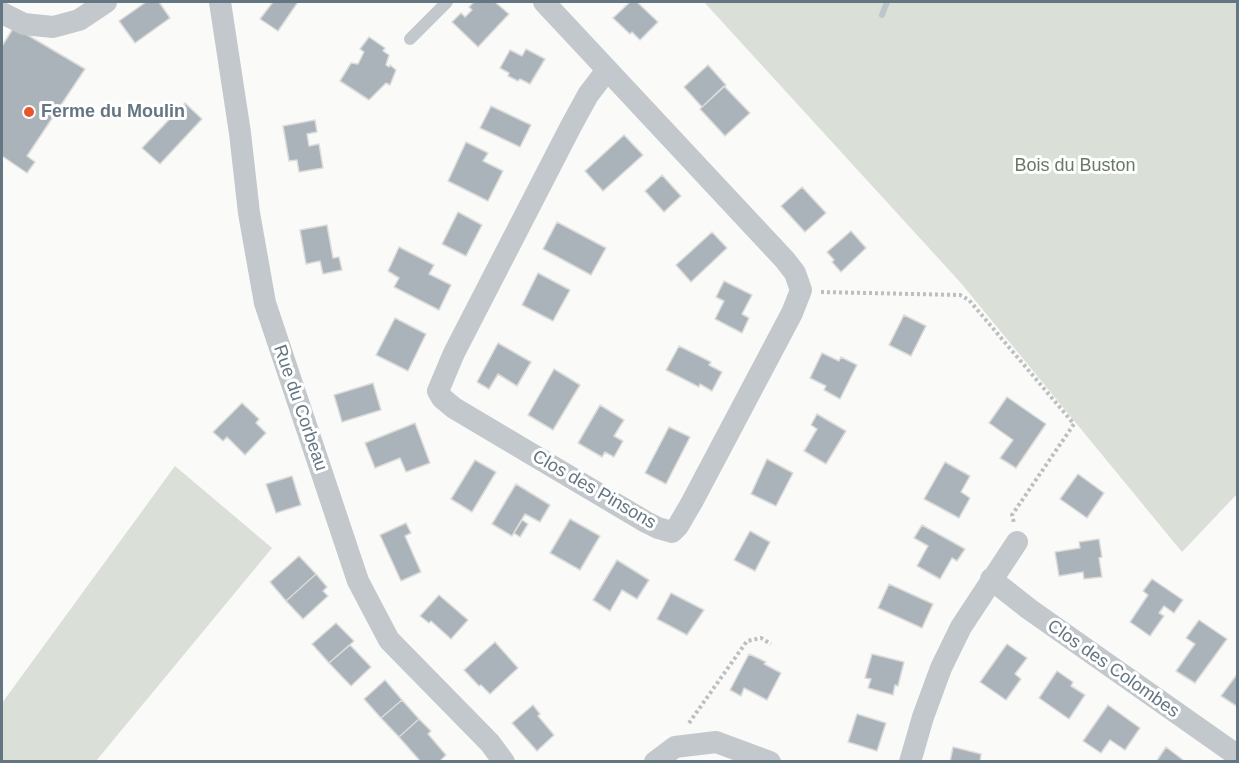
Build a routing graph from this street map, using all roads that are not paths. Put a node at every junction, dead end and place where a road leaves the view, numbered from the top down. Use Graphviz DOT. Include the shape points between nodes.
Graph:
graph roads {
  1 [pos="106,2"];
  2 [pos="220,2"];
  3 [pos="447,2"];
  4 [pos="544,2"];
  5 [pos="2,13"];
  6 [pos="410,39"];
  7 [pos="607,70"];
  8 [pos="1017,542"];
  9 [pos="992,579"];
  10 [pos="1238,756"];
  11 [pos="504,762"];
  12 [pos="655,762"];
  13 [pos="770,762"];
  14 [pos="910,762"];
  1 -- 5 [label="street" via="78,20 53,27 24,24"];
  2 -- 11 [label="street, Rue du Corbeau" via="249,213 266,303 358,581 389,640"];
  3 -- 6 [label="lane"];
  4 -- 7 [label="street"];
  7 -- 7 [label="street, Clos des Pinsons" via="571,126 438,391 454,408 646,522 672,532 692,502 801,290 785,260"];
  8 -- 9 [label="street"];
  9 -- 10 [label="street, Clos des Colombes"];
  9 -- 14 [label="street" via="941,668"];
  12 -- 13 [label="street" via="675,747 716,742"];
}
